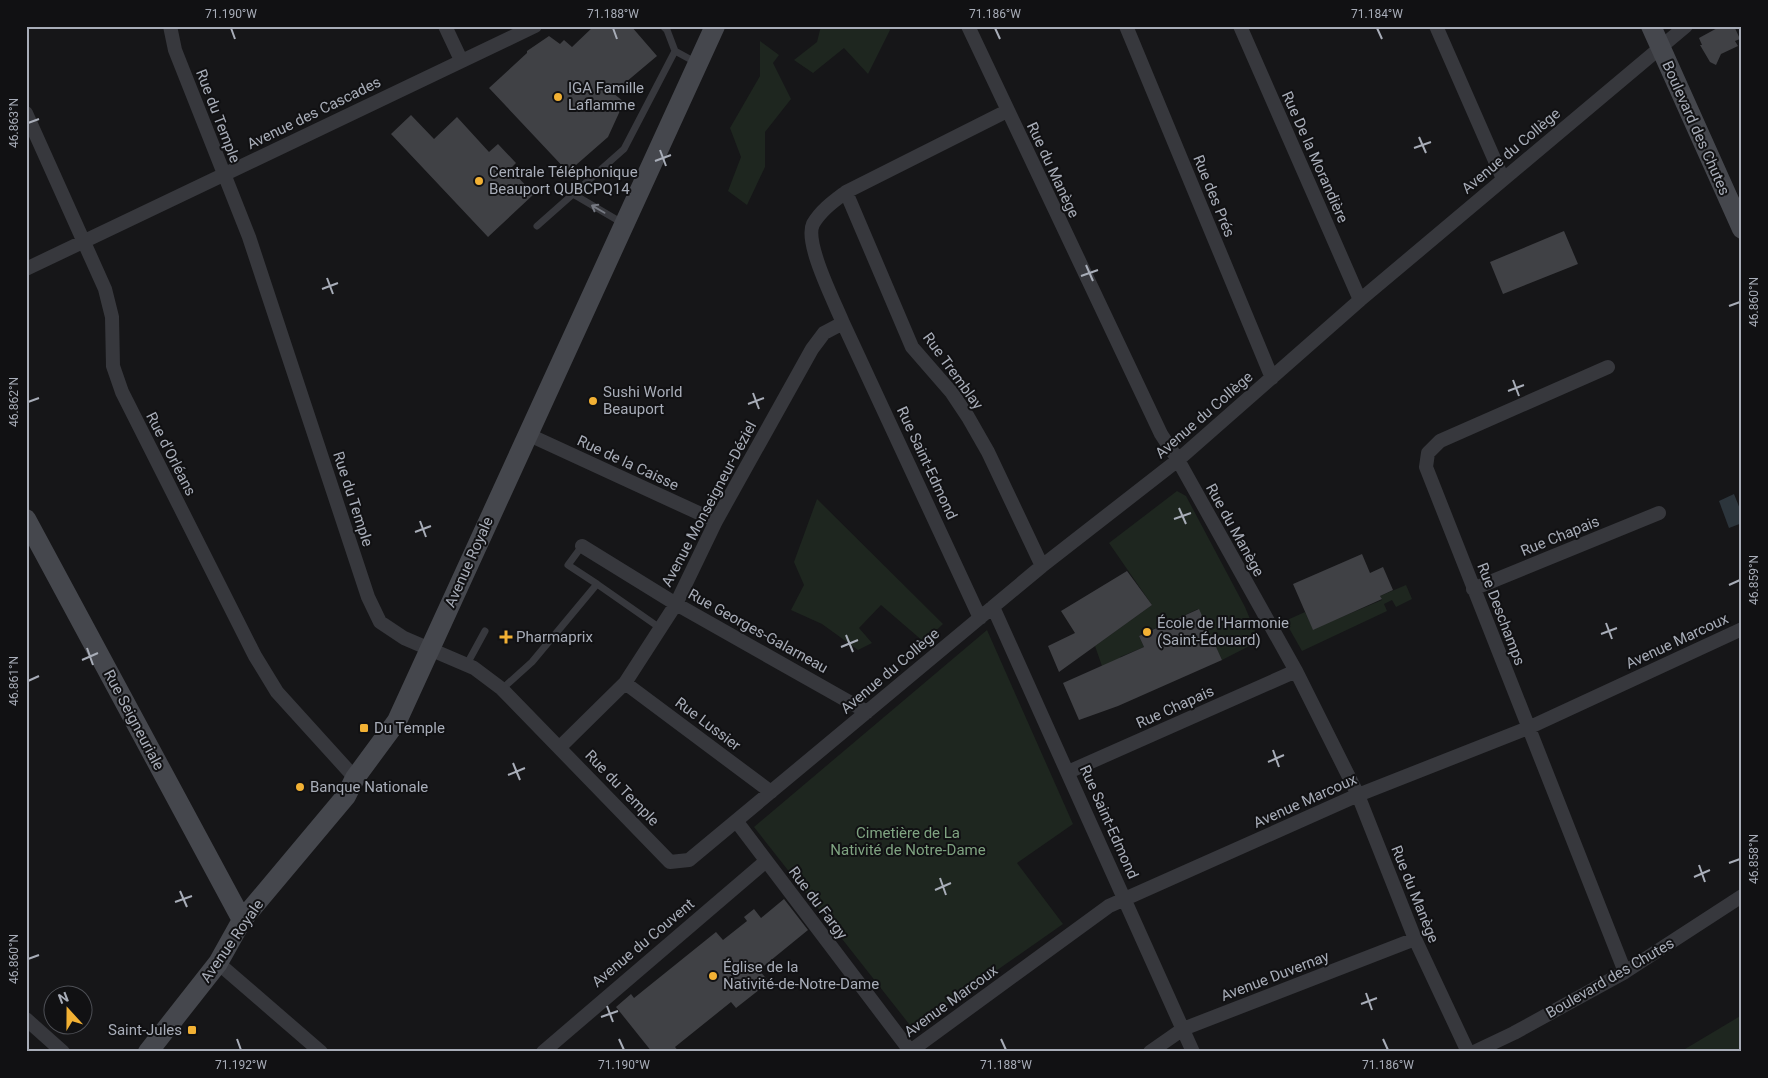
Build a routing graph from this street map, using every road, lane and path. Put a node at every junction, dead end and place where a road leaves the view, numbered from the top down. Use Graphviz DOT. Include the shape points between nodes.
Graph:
graph roads {
  1 [pos="170,26"];
  2 [pos="445,26"];
  3 [pos="535,26"];
  4 [pos="663,26"];
  5 [pos="715,26"];
  6 [pos="968,26"];
  7 [pos="1126,26"];
  8 [pos="1240,26"];
  9 [pos="1436,26"];
  10 [pos="1650,26"];
  11 [pos="1686,26"];
  12 [pos="1660,48"];
  13 [pos="675,51"];
  14 [pos="461,60"];
  15 [pos="698,63"];
  16 [pos="1007,112"];
  17 [pos="26,113"];
  18 [pos="223,174"];
  19 [pos="1503,179"];
  20 [pos="846,192"];
  21 [pos="573,194"];
  22 [pos="624,224"];
  23 [pos="537,226"];
  24 [pos="1742,229"];
  25 [pos="83,241"];
  26 [pos="26,270"];
  27 [pos="1360,300"];
  28 [pos="843,323"];
  29 [pos="1608,367"];
  30 [pos="1272,378"];
  31 [pos="527,434"];
  32 [pos="1178,460"];
  33 [pos="1659,514"];
  34 [pos="26,519"];
  35 [pos="716,521"];
  36 [pos="582,546"];
  37 [pos="1042,566"];
  38 [pos="597,584"];
  39 [pos="1473,589"];
  40 [pos="676,604"];
  41 [pos="993,606"];
  42 [pos="980,618"];
  43 [pos="660,628"];
  44 [pos="1742,629"];
  45 [pos="485,631"];
  46 [pos="430,650"];
  47 [pos="467,664"];
  48 [pos="1296,671"];
  49 [pos="625,683"];
  50 [pos="502,689"];
  51 [pos="867,712"];
  52 [pos="1528,728"];
  53 [pos="560,747"];
  54 [pos="1068,772"];
  55 [pos="355,778"];
  56 [pos="771,792"];
  57 [pos="1358,795"];
  58 [pos="737,822"];
  59 [pos="766,861"];
  60 [pos="670,862"];
  61 [pos="1742,896"];
  62 [pos="1126,899"];
  63 [pos="242,920"];
  64 [pos="1415,939"];
  65 [pos="218,963"];
  66 [pos="1625,972"];
  67 [pos="26,1018"];
  68 [pos="1183,1029"];
  69 [pos="910,1051"];
  70 [pos="63,1052"];
  71 [pos="148,1052"];
  72 [pos="321,1052"];
  73 [pos="543,1052"];
  74 [pos="1150,1052"];
  75 [pos="1193,1052"];
  76 [pos="1468,1052"];
  77 [pos="1474,1052"];
  1 -- 18 [label="street, Rue du Temple" via="175,50"];
  2 -- 14 [label="street"];
  3 -- 14 [label="street, Avenue des Cascades"];
  4 -- 13 [label="lane"];
  5 -- 15 [label="main road, Avenue Royale"];
  6 -- 16 [label="street, Rue du Manège"];
  7 -- 30 [label="street, Rue des Prés"];
  8 -- 27 [label="street, Rue De la Morandière"];
  9 -- 19 [label="street"];
  10 -- 12 [label="main road, Boulevard des Chutes"];
  11 -- 12 [label="street, Avenue du Collège"];
  12 -- 19 [label="street, Avenue du Collège"];
  12 -- 24 [label="main road, Boulevard des Chutes"];
  13 -- 15 [label="lane"];
  13 -- 21 [label="lane" via="624,149"];
  14 -- 18 [label="street, Avenue des Cascades"];
  15 -- 22 [label="main road, Avenue Royale"];
  16 -- 20 [label="street"];
  16 -- 32 [label="street, Rue du Manège" via="1161,434"];
  17 -- 25 [label="street, Rue d'Orléans"];
  18 -- 25 [label="street, Avenue des Cascades"];
  18 -- 46 [label="street, Rue du Temple" via="249,237 368,596 380,622"];
  19 -- 27 [label="street, Avenue du Collège"];
  20 -- 28 [label="street" via="823,209 812,226 813,247"];
  20 -- 37 [label="street, Rue Tremblay" via="912,346 952,393 973,426"];
  22 -- 21 [label="lane, one-way"];
  21 -- 23 [label="lane"];
  22 -- 31 [label="main road, Avenue Royale"];
  25 -- 26 [label="street, Avenue des Cascades"];
  25 -- 55 [label="street, Rue d'Orléans" via="105,289 112,317 113,366 122,392 254,656 277,692"];
  27 -- 30 [label="street, Avenue du Collège"];
  28 -- 35 [label="street, Avenue Monseigneur-Déziel" via="824,333 812,348"];
  28 -- 42 [label="street, Rue Saint-Edmond"];
  29 -- 39 [label="street, Rue Deschamps" via="1440,440 1428,453 1426,467"];
  30 -- 32 [label="street, Avenue du Collège"];
  31 -- 35 [label="street, Rue de la Caisse"];
  31 -- 46 [label="main road, Avenue Royale"];
  32 -- 37 [label="street, Avenue du Collège"];
  32 -- 48 [label="street, Rue du Manège"];
  33 -- 39 [label="street, Rue Chapais"];
  34 -- 63 [label="main road, Rue Seigneuriale"];
  35 -- 40 [label="street, Avenue Monseigneur-Déziel"];
  36 -- 38 [label="lane" via="568,565"];
  36 -- 40 [label="street, Rue Georges-Galarneau"];
  37 -- 41 [label="street, Avenue du Collège"];
  38 -- 43 [label="lane"];
  38 -- 50 [label="lane" via="532,662"];
  39 -- 52 [label="street, Rue Deschamps"];
  40 -- 43 [label="street, Avenue Monseigneur-Déziel"];
  40 -- 51 [label="street, Rue Georges-Galarneau"];
  41 -- 42 [label="street, Avenue du Collège"];
  41 -- 54 [label="street, Rue Saint-Edmond"];
  42 -- 51 [label="street, Avenue du Collège"];
  43 -- 49 [label="street, Avenue Monseigneur-Déziel"];
  44 -- 52 [label="street, Avenue Marcoux"];
  45 -- 47 [label="lane"];
  46 -- 47 [label="street, Rue du Temple"];
  46 -- 55 [label="main road, Avenue Royale" via="396,721"];
  47 -- 50 [label="street, Rue du Temple"];
  48 -- 54 [label="street, Rue Chapais"];
  48 -- 57 [label="street, Rue du Manège"];
  49 -- 53 [label="street, Avenue Monseigneur-Déziel"];
  49 -- 56 [label="street, Rue Lussier"];
  50 -- 53 [label="street, Rue du Temple"];
  51 -- 56 [label="street, Avenue du Collège"];
  52 -- 57 [label="street, Avenue Marcoux"];
  52 -- 66 [label="street, Rue Deschamps"];
  53 -- 60 [label="street, Rue du Temple"];
  54 -- 62 [label="street, Rue Saint-Edmond"];
  55 -- 63 [label="main road, Avenue Royale" via="346,796"];
  56 -- 58 [label="street, Avenue du Collège"];
  57 -- 62 [label="street, Avenue Marcoux"];
  57 -- 64 [label="street, Rue du Manège"];
  58 -- 59 [label="street, Rue du Fargy"];
  58 -- 60 [label="street, Avenue du Collège" via="689,860"];
  59 -- 69 [label="street, Rue du Fargy"];
  59 -- 73 [label="street, Avenue du Couvent"];
  61 -- 66 [label="street, Boulevard des Chutes"];
  62 -- 68 [label="street, Rue Saint-Edmond"];
  62 -- 69 [label="street, Avenue Marcoux" via="1109,906"];
  63 -- 65 [label="main road, Avenue Royale"];
  64 -- 68 [label="street, Avenue Duvernay"];
  64 -- 76 [label="street, Rue du Manège"];
  65 -- 71 [label="main road, Avenue Royale"];
  65 -- 72 [label="street"];
  66 -- 77 [label="street, Boulevard des Chutes"];
  67 -- 70 [label="street"];
  68 -- 74 [label="street, Avenue Duvernay"];
  68 -- 75 [label="street, Rue Saint-Edmond"];
}
